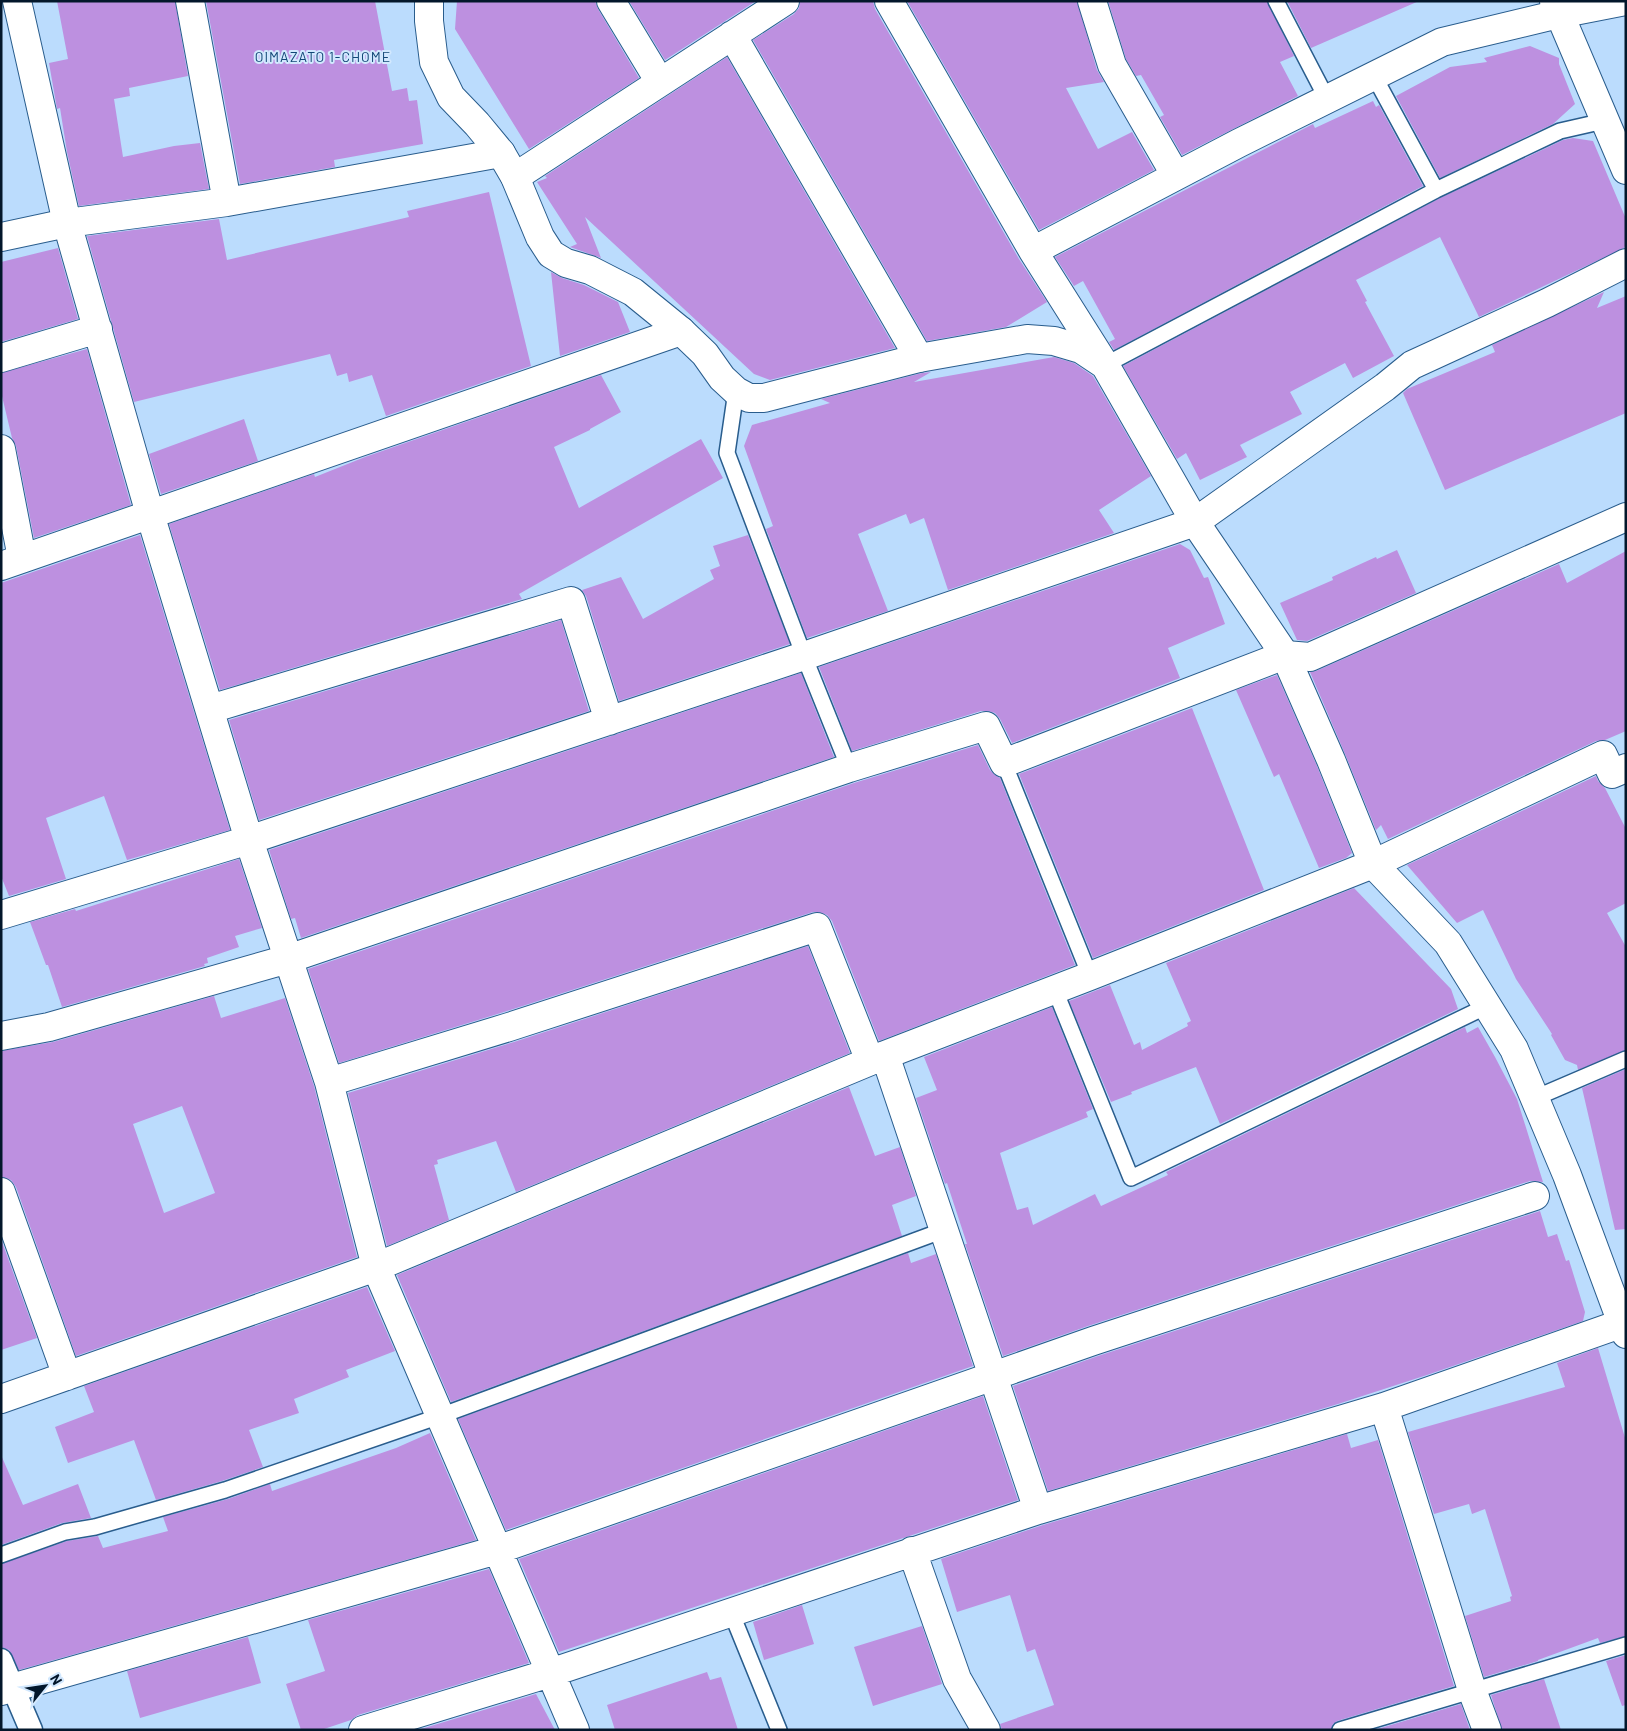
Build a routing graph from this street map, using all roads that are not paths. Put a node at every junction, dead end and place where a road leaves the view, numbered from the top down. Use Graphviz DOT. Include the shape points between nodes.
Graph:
graph roads {
  1 [pos="17,1"];
  2 [pos="190,1"];
  3 [pos="429,1"];
  4 [pos="610,1"];
  5 [pos="785,1"];
  6 [pos="889,1"];
  7 [pos="1092,1"];
  8 [pos="1276,1"];
  9 [pos="1626,1"];
  10 [pos="1557,8"];
  11 [pos="732,35"];
  12 [pos="1374,76"];
  13 [pos="660,82"];
  14 [pos="1327,99"];
  15 [pos="1604,121"];
  16 [pos="501,152"];
  17 [pos="1626,170"];
  18 [pos="1176,176"];
  19 [pos="514,177"];
  20 [pos="1436,190"];
  21 [pos="227,202"];
  22 [pos="67,223"];
  23 [pos="1,237"];
  24 [pos="1033,251"];
  25 [pos="1626,263"];
  26 [pos="98,329"];
  27 [pos="681,331"];
  28 [pos="1,358"];
  29 [pos="919,358"];
  30 [pos="1105,365"];
  31 [pos="736,391"];
  32 [pos="1,449"];
  33 [pos="150,514"];
  34 [pos="1626,517"];
  35 [pos="1195,522"];
  36 [pos="12,562"];
  37 [pos="1285,655"];
  38 [pos="804,656"];
  39 [pos="210,709"];
  40 [pos="609,721"];
  41 [pos="1004,763"];
  42 [pos="849,768"];
  43 [pos="1626,768"];
  44 [pos="250,840"];
  45 [pos="1373,864"];
  46 [pos="1,915"];
  47 [pos="288,959"];
  48 [pos="1090,976"];
  49 [pos="1055,990"];
  50 [pos="1487,1006"];
  51 [pos="1,1036"];
  52 [pos="878,1058"];
  53 [pos="1626,1059"];
  54 [pos="329,1082"];
  55 [pos="1535,1098"];
  56 [pos="1,1192"];
  57 [pos="1535,1196"];
  58 [pos="944,1230"];
  59 [pos="376,1267"];
  60 [pos="1625,1327"];
  61 [pos="67,1376"];
  62 [pos="993,1376"];
  63 [pos="1,1400"];
  64 [pos="1384,1407"];
  65 [pos="440,1416"];
  66 [pos="1038,1510"];
  67 [pos="497,1550"];
  68 [pos="912,1551"];
  69 [pos="1,1555"];
  70 [pos="731,1612"];
  71 [pos="1626,1645"];
  72 [pos="1,1660"];
  73 [pos="550,1672"];
  74 [pos="7,1689"];
  75 [pos="1472,1690"];
  76 [pos="410,1723"];
  77 [pos="31,1730"];
  78 [pos="364,1730"];
  79 [pos="575,1730"];
  80 [pos="779,1730"];
  81 [pos="986,1730"];
  82 [pos="1340,1730"];
  83 [pos="1487,1730"];
  1 -- 22 [label="street"];
  2 -- 21 [label="street"];
  3 -- 16 [label="street" via="434,62 451,97"];
  4 -- 13 [label="street"];
  5 -- 11 [label="street"];
  6 -- 24 [label="street"];
  7 -- 18 [label="street" via="1112,65"];
  8 -- 14 [label="lane"];
  9 -- 10 [label="street"];
  10 -- 12 [label="street" via="1442,42"];
  10 -- 15 [label="street"];
  11 -- 13 [label="street"];
  11 -- 29 [label="street"];
  12 -- 14 [label="street"];
  12 -- 20 [label="lane"];
  13 -- 19 [label="street"];
  14 -- 18 [label="street"];
  15 -- 17 [label="street"];
  15 -- 20 [label="lane" via="1560,131"];
  16 -- 19 [label="street"];
  16 -- 21 [label="street"];
  18 -- 24 [label="street"];
  19 -- 27 [label="street" via="540,237 551,254 633,292"];
  20 -- 30 [label="lane"];
  21 -- 22 [label="street"];
  22 -- 23 [label="street"];
  22 -- 26 [label="street"];
  24 -- 30 [label="street"];
  25 -- 35 [label="street" via="1412,365"];
  26 -- 28 [label="street"];
  26 -- 33 [label="street"];
  27 -- 31 [label="street"];
  27 -- 33 [label="street"];
  29 -- 30 [label="street" via="1027,339 1054,341 1081,349"];
  29 -- 31 [label="street" via="764,398 749,398"];
  30 -- 35 [label="street"];
  31 -- 38 [label="lane" via="728,453"];
  32 -- 36 [label="street"];
  33 -- 36 [label="street"];
  33 -- 39 [label="street"];
  34 -- 37 [label="street" via="1310,656"];
  35 -- 37 [label="street"];
  35 -- 38 [label="street"];
  37 -- 41 [label="street"];
  37 -- 45 [label="street"];
  38 -- 40 [label="street"];
  38 -- 42 [label="lane"];
  39 -- 40 [label="street" via="570,601"];
  39 -- 44 [label="street"];
  40 -- 44 [label="street"];
  41 -- 42 [label="street" via="986,726"];
  41 -- 48 [label="lane"];
  42 -- 47 [label="street"];
  43 -- 45 [label="street" via="1612,774 1603,755"];
  44 -- 46 [label="street"];
  44 -- 47 [label="street"];
  45 -- 48 [label="street"];
  45 -- 50 [label="street" via="1448,943"];
  47 -- 51 [label="street" via="50,1027"];
  47 -- 54 [label="street"];
  48 -- 49 [label="street"];
  49 -- 50 [label="lane" via="1131,1178"];
  49 -- 52 [label="street"];
  50 -- 55 [label="street" via="1514,1049"];
  52 -- 54 [label="street" via="817,927"];
  52 -- 58 [label="street"];
  52 -- 59 [label="street"];
  53 -- 55 [label="lane"];
  54 -- 59 [label="street"];
  55 -- 60 [label="street"];
  56 -- 61 [label="street"];
  57 -- 62 [label="street"];
  58 -- 62 [label="street"];
  58 -- 65 [label="lane"];
  59 -- 61 [label="street"];
  59 -- 65 [label="street"];
  60 -- 64 [label="street"];
  61 -- 63 [label="street"];
  62 -- 66 [label="street"];
  62 -- 67 [label="street"];
  64 -- 66 [label="street"];
  64 -- 75 [label="street"];
  65 -- 67 [label="street"];
  65 -- 69 [label="lane" via="225,1490 95,1527 65,1532"];
  66 -- 68 [label="street"];
  67 -- 73 [label="street"];
  67 -- 74 [label="street"];
  68 -- 70 [label="street"];
  68 -- 81 [label="street" via="957,1679"];
  70 -- 73 [label="street"];
  70 -- 80 [label="lane"];
  71 -- 75 [label="lane"];
  72 -- 74 [label="street"];
  73 -- 76 [label="street"];
  73 -- 79 [label="street"];
  74 -- 77 [label="street"];
  75 -- 82 [label="lane"];
  75 -- 83 [label="street"];
  76 -- 78 [label="street"];
}
